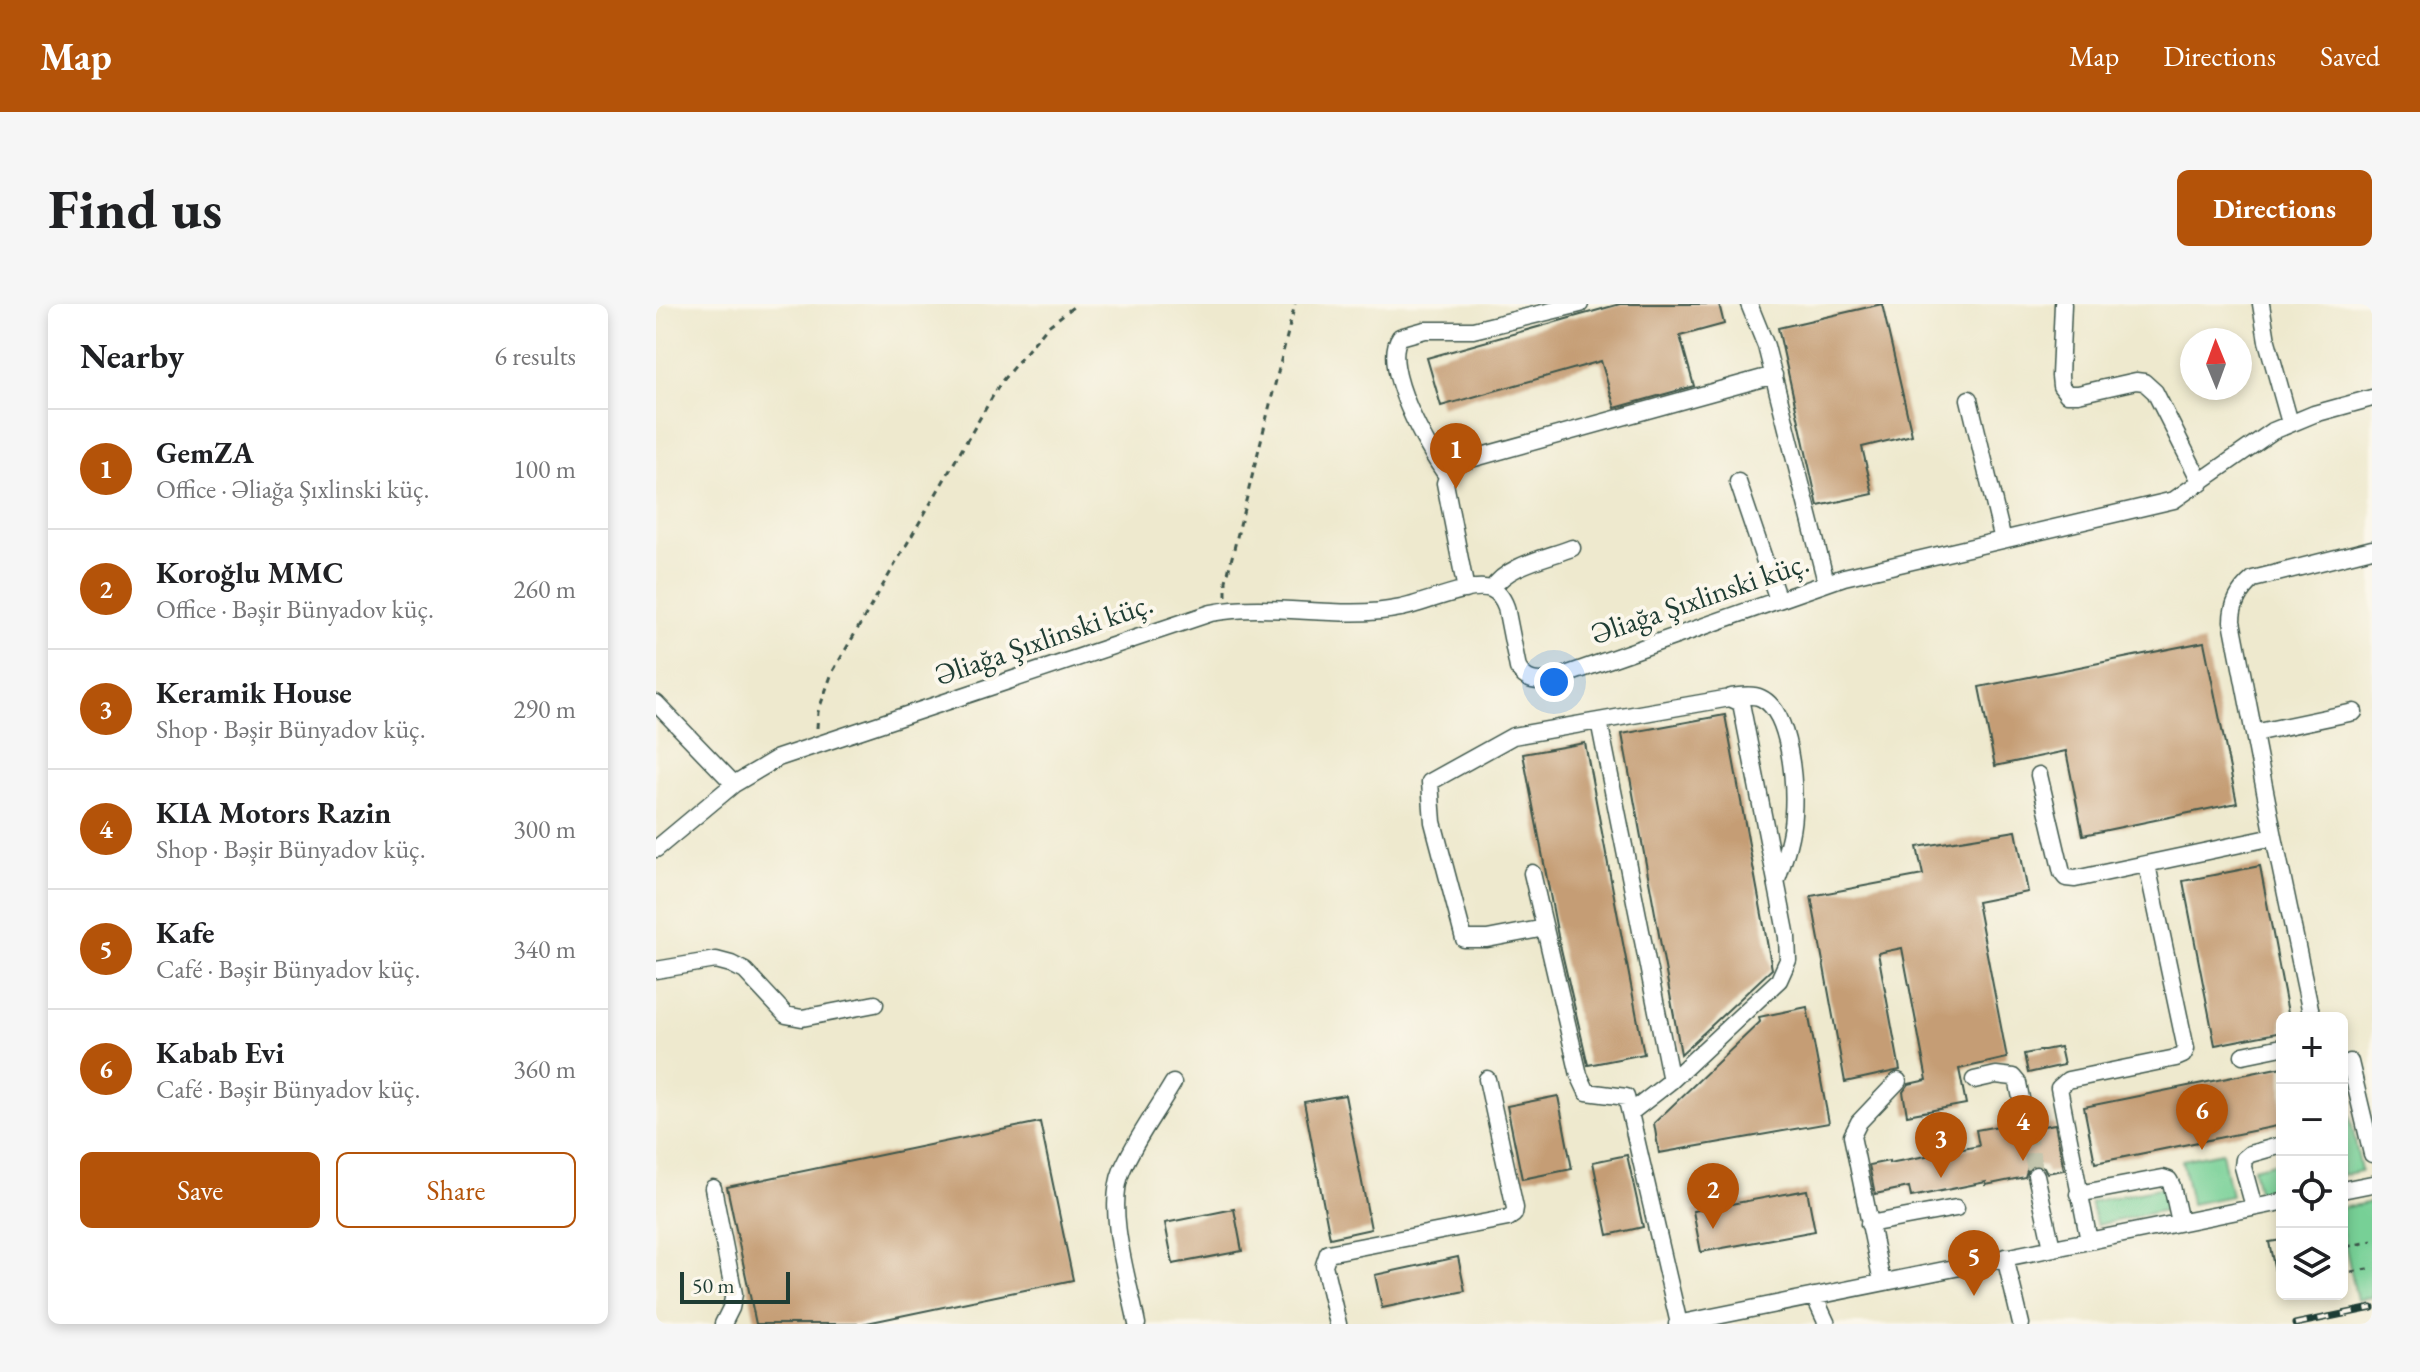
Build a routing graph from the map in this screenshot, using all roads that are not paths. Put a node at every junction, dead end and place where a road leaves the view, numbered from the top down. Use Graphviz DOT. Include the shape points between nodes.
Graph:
graph roads {
  1 [pos="1580,304"];
  2 [pos="1749,304"];
  3 [pos="2063,304"];
  4 [pos="2261,304"];
  5 [pos="1774,375"];
  6 [pos="2372,398"];
  7 [pos="1969,399"];
  8 [pos="2290,423"];
  9 [pos="1447,476"];
  10 [pos="1738,482"];
  11 [pos="2201,483"];
  12 [pos="2003,540"];
  13 [pos="1572,548"];
  14 [pos="2372,549"];
  15 [pos="1826,582"];
  16 [pos="1492,589"];
  17 [pos="1466,590"];
  18 [pos="1778,600"];
  19 [pos="1730,698"];
  20 [pos="656,703"];
  21 [pos="2354,712"];
  22 [pos="1599,721"];
  23 [pos="2254,733"];
  24 [pos="2039,775"];
  25 [pos="734,784"];
  26 [pos="2274,837"];
  27 [pos="656,849"];
  28 [pos="2147,865"];
  29 [pos="1532,873"];
  30 [pos="1776,882"];
  31 [pos="1545,928"];
  32 [pos="656,970"];
  33 [pos="875,1004"];
  34 [pos="2311,1012"];
  35 [pos="2276,1048"];
  36 [pos="2243,1055"];
  37 [pos="2350,1062"];
  38 [pos="1487,1079"];
  39 [pos="1974,1080"];
  40 [pos="1671,1081"];
  41 [pos="1898,1081"];
  42 [pos="1173,1083"];
  43 [pos="1630,1113"];
  44 [pos="2027,1129"];
  45 [pos="2276,1147"];
  46 [pos="2372,1154"];
  47 [pos="2036,1175"];
  48 [pos="2372,1184"];
  49 [pos="713,1188"];
  50 [pos="2348,1189"];
  51 [pos="2078,1194"];
  52 [pos="2276,1203"];
  53 [pos="2254,1207"];
  54 [pos="1956,1208"];
  55 [pos="2180,1222"];
  56 [pos="1869,1224"];
  57 [pos="2089,1241"];
  58 [pos="2052,1248"];
  59 [pos="2005,1257"];
  60 [pos="1882,1282"];
  61 [pos="1814,1296"];
  62 [pos="723,1324"];
  63 [pos="1137,1324"];
  64 [pos="1338,1324"];
  65 [pos="1678,1324"];
  66 [pos="1827,1324"];
  67 [pos="2021,1324"];
  1 -- 9 [label="street" via="1473,330 1425,330 1400,337 1394,353 1405,397"];
  2 -- 5 [label="street"];
  3 -- 11 [label="street" via="2060,376 2067,394 2144,382 2155,392"];
  4 -- 8 [label="street"];
  5 -- 9 [label="street" via="1460,462"];
  5 -- 15 [label="street"];
  6 -- 8 [label="street, Əliağa Şıxlinski küç."];
  7 -- 12 [label="street"];
  8 -- 11 [label="street, Əliağa Şıxlinski küç."];
  9 -- 17 [label="street"];
  10 -- 18 [label="street"];
  11 -- 12 [label="street, Əliağa Şıxlinski küç." via="2161,505"];
  12 -- 15 [label="street, Əliağa Şıxlinski küç."];
  13 -- 16 [label="street" via="1510,572"];
  14 -- 23 [label="street" via="2253,579 2244,587 2232,621"];
  15 -- 18 [label="street, Əliağa Şıxlinski küç."];
  16 -- 17 [label="street, Əliağa Şıxlinski küç."];
  16 -- 18 [label="street, Əliağa Şıxlinski küç." via="1506,607 1518,668 1540,682"];
  17 -- 25 [label="street, Əliağa Şıxlinski küç." via="1376,611 1255,608 1196,617 818,744 770,762"];
  19 -- 22 [label="street"];
  19 -- 30 [label="street" via="1741,703"];
  19 -- 30 [label="street" via="1758,696 1767,701 1787,740 1793,815"];
  20 -- 25 [label="street"];
  21 -- 23 [label="street"];
  22 -- 31 [label="street" via="1513,736 1430,782 1433,822 1464,939"];
  22 -- 40 [label="street"];
  23 -- 26 [label="street"];
  24 -- 28 [label="street" via="2066,878"];
  25 -- 27 [label="street, Əliağa Şıxlinski küç."];
  26 -- 28 [label="street"];
  26 -- 34 [label="street"];
  28 -- 51 [label="street" via="2186,1049 2176,1058 2062,1083 2059,1094"];
  29 -- 31 [label="street"];
  30 -- 40 [label="street" via="1788,960 1779,980"];
  31 -- 43 [label="street" via="1579,1075 1587,1092 1626,1097"];
  32 -- 33 [label="street" via="716,960 731,964 745,971 786,1015 802,1018"];
  35 -- 36 [label="street"];
  37 -- 46 [label="street"];
  38 -- 64 [label="street" via="1514,1214 1328,1253 1324,1265"];
  39 -- 44 [label="street" via="2013,1077"];
  40 -- 43 [label="street"];
  41 -- 56 [label="street" via="1852,1136"];
  42 -- 63 [label="street" via="1122,1171 1116,1194"];
  43 -- 65 [label="street"];
  45 -- 53 [label="street" via="2244,1159"];
  47 -- 58 [label="street"];
  48 -- 50 [label="street"];
  49 -- 62 [label="street" via="734,1294"];
  51 -- 55 [label="street" via="2163,1178 2172,1186"];
  51 -- 57 [label="street"];
  52 -- 53 [label="street"];
  53 -- 55 [label="street"];
  54 -- 56 [label="street"];
  55 -- 57 [label="street"];
  56 -- 60 [label="street"];
  57 -- 58 [label="street"];
  58 -- 59 [label="street"];
  59 -- 60 [label="street"];
  59 -- 67 [label="street"];
  60 -- 61 [label="street"];
  61 -- 65 [label="street"];
  61 -- 66 [label="street"];
}
